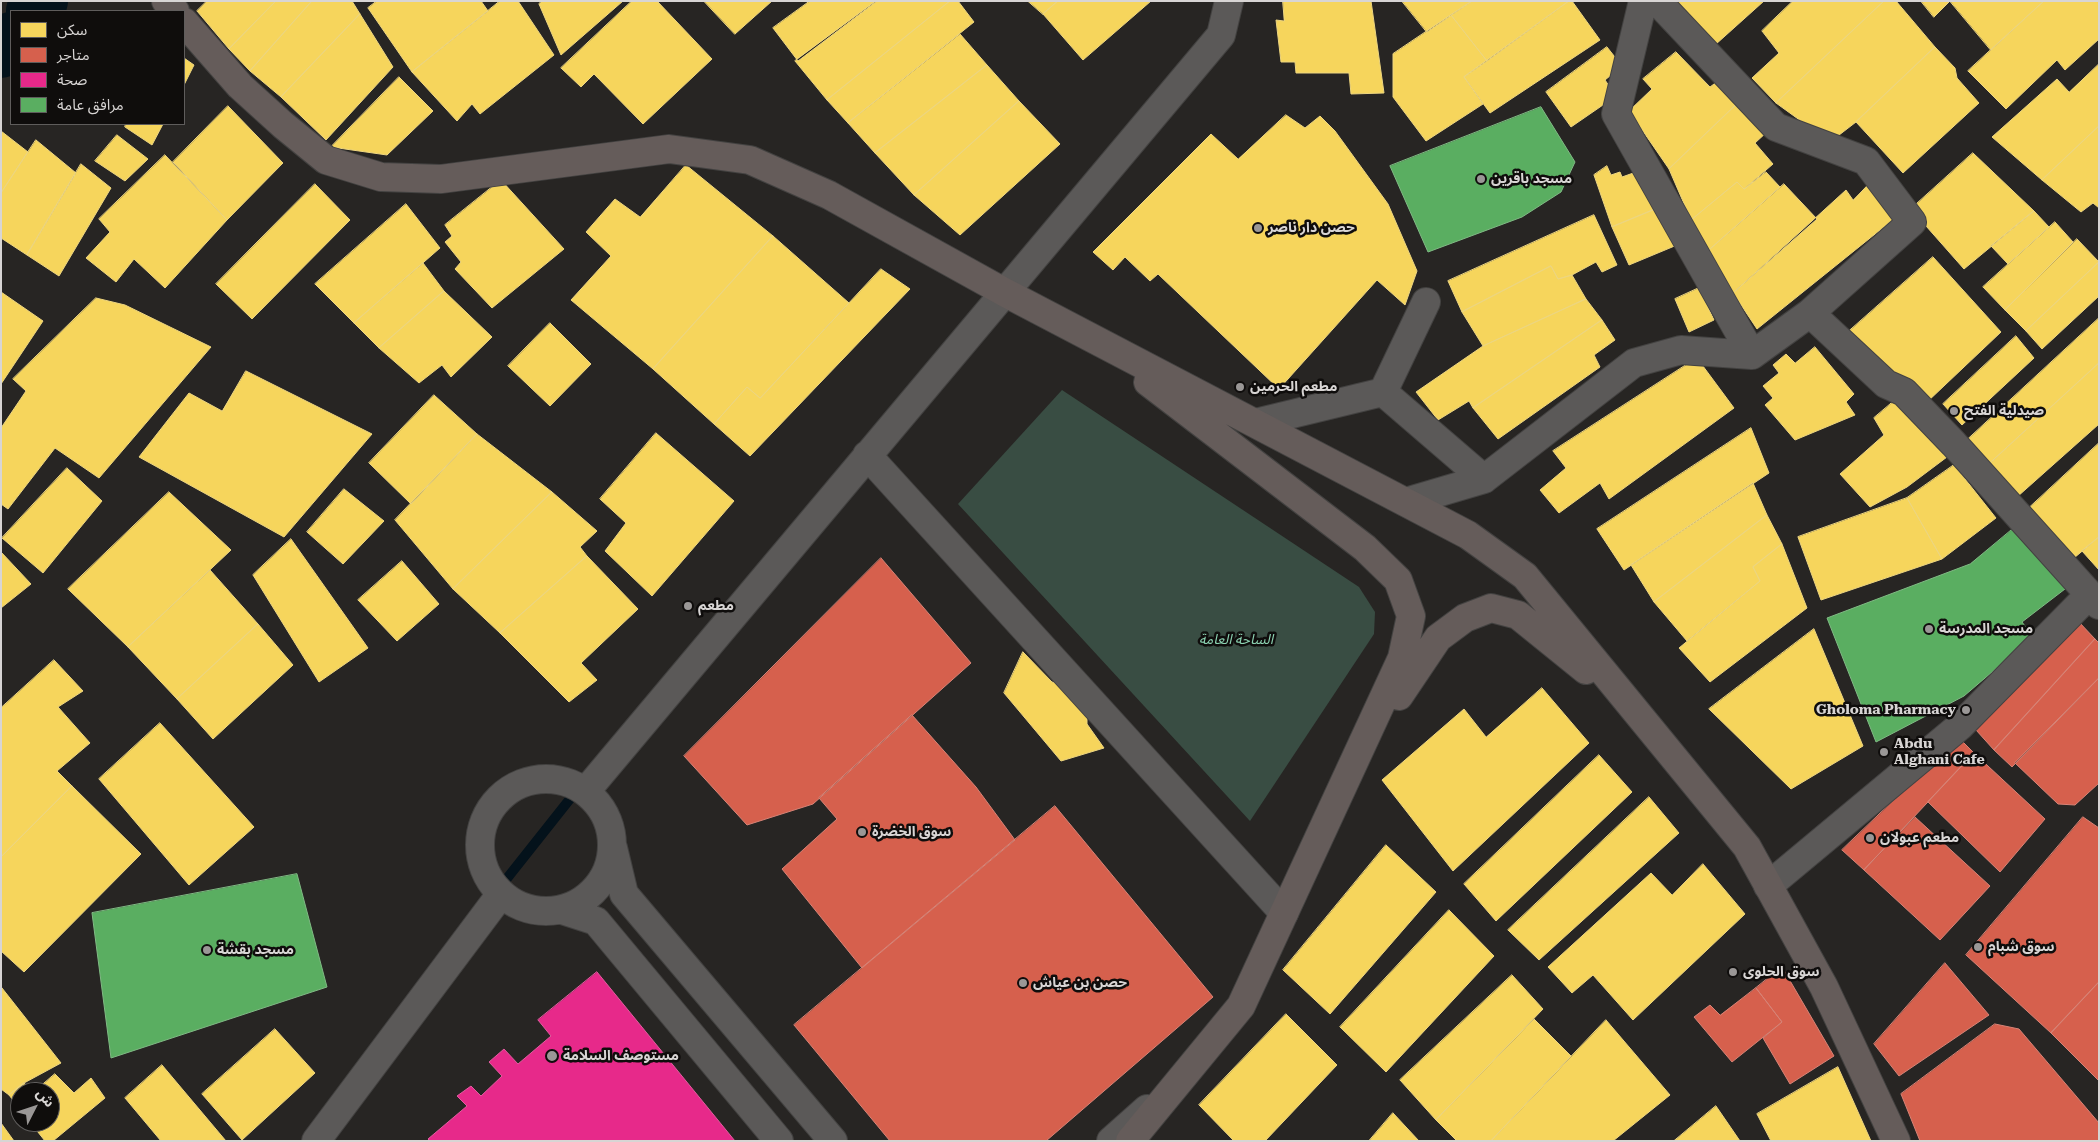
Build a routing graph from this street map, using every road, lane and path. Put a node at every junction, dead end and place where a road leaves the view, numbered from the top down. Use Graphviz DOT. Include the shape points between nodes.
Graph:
graph roads {
  1 [pos="1229,1"];
  2 [pos="1643,1"];
  3 [pos="1657,1"];
  4 [pos="185,23"];
  5 [pos="1004,292"];
  6 [pos="1426,302"];
  7 [pos="1810,313"];
  8 [pos="1089,337"];
  9 [pos="1752,355"];
  10 [pos="1383,392"];
  11 [pos="1255,423"];
  12 [pos="867,455"];
  13 [pos="1484,479"];
  14 [pos="1406,502"];
  15 [pos="2094,600"];
  16 [pos="1630,706"];
  17 [pos="1349,774"];
  18 [pos="586,791"];
  19 [pos="614,848"];
  20 [pos="1768,886"];
  21 [pos="501,894"];
  22 [pos="562,910"];
  23 [pos="1284,913"];
  24 [pos="1185,1075"];
  25 [pos="316,1141"];
  26 [pos="779,1141"];
  27 [pos="833,1141"];
  28 [pos="1112,1141"];
  29 [pos="1130,1141"];
  30 [pos="1896,1141"];
  1 -- 5 [label="street" via="1221,34"];
  2 -- 9 [label="street" via="1616,114"];
  3 -- 7 [label="street" via="1776,127 1866,161 1912,222"];
  4 -- 5 [label="main road" via="240,86 326,160 380,177 441,179 669,149 750,160 829,195"];
  5 -- 8 [label="main road"];
  5 -- 12 [label="street"];
  6 -- 10 [label="street"];
  7 -- 9 [label="street"];
  7 -- 15 [label="street" via="1886,384 1904,392"];
  8 -- 11 [label="main road"];
  8 -- 17 [label="main road" via="1365,548 1398,580 1411,616 1402,658"];
  9 -- 13 [label="street" via="1681,350 1634,363"];
  10 -- 11 [label="street"];
  10 -- 13 [label="street"];
  11 -- 14 [label="main road"];
  12 -- 18 [label="street"];
  12 -- 23 [label="street"];
  13 -- 14 [label="street"];
  14 -- 16 [label="main road" via="1468,535 1525,576"];
  15 -- 20 [label="street" via="1960,726"];
  16 -- 17 [label="main road" via="1518,615 1491,608 1465,618 1438,638"];
  16 -- 20 [label="main road" via="1747,847"];
  17 -- 23 [label="main road"];
  18 -- 19 [label="street" via="602,807 611,827"];
  18 -- 21 [label="street" via="566,781 530,780 503,794 488,811 481,832 480,855 487,876"];
  19 -- 22 [label="street" via="609,869 598,888 582,902"];
  19 -- 27 [label="street" via="624,894"];
  20 -- 30 [label="main road" via="1824,987"];
  21 -- 22 [label="street" via="520,906 541,912"];
  21 -- 25 [label="street"];
  22 -- 26 [label="street" via="596,921"];
  23 -- 24 [label="main road" via="1241,1006"];
  24 -- 28 [label="street"];
  24 -- 29 [label="main road"];
}
